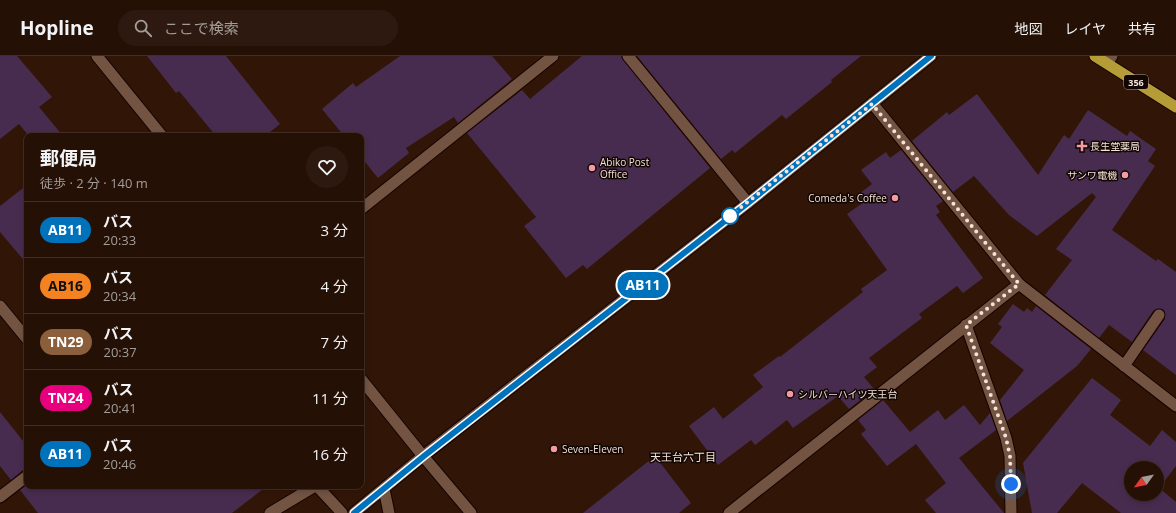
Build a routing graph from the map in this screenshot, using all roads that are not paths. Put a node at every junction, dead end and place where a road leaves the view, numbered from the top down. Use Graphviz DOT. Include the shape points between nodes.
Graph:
graph roads {
  1 [pos="96,56"];
  2 [pos="553,56"];
  3 [pos="628,56"];
  4 [pos="931,56"];
  5 [pos="1095,56"];
  6 [pos="1109,60"];
  7 [pos="872,104"];
  8 [pos="1176,107"];
  9 [pos="160,133"];
  10 [pos="748,203"];
  11 [pos="364,207"];
  12 [pos="1019,284"];
  13 [pos="0,306"];
  14 [pos="1159,315"];
  15 [pos="966,325"];
  16 [pos="24,335"];
  17 [pos="1124,366"];
  18 [pos="364,383"];
  19 [pos="1176,406"];
  20 [pos="424,456"];
  21 [pos="24,478"];
  22 [pos="311,489"];
  23 [pos="319,489"];
  24 [pos="384,489"];
  25 [pos="0,496"];
  26 [pos="270,513"];
  27 [pos="342,513"];
  28 [pos="354,513"];
  29 [pos="388,513"];
  30 [pos="471,513"];
  31 [pos="729,513"];
  32 [pos="1011,513"];
  1 -- 9 [label="street"];
  2 -- 11 [label="street"];
  3 -- 10 [label="street"];
  4 -- 7 [label="street"];
  5 -- 6 [label="highway, 356"];
  6 -- 8 [label="highway, 356"];
  7 -- 10 [label="street"];
  7 -- 12 [label="street"];
  10 -- 20 [label="street"];
  12 -- 15 [label="street"];
  12 -- 17 [label="street"];
  13 -- 16 [label="street"];
  14 -- 17 [label="street"];
  15 -- 31 [label="street"];
  15 -- 32 [label="street" via="1006,438 1010,456"];
  17 -- 19 [label="street"];
  18 -- 20 [label="street"];
  20 -- 24 [label="street"];
  20 -- 30 [label="street"];
  21 -- 25 [label="street"];
  22 -- 26 [label="street"];
  23 -- 27 [label="street"];
  24 -- 28 [label="street"];
  24 -- 29 [label="street"];
}
